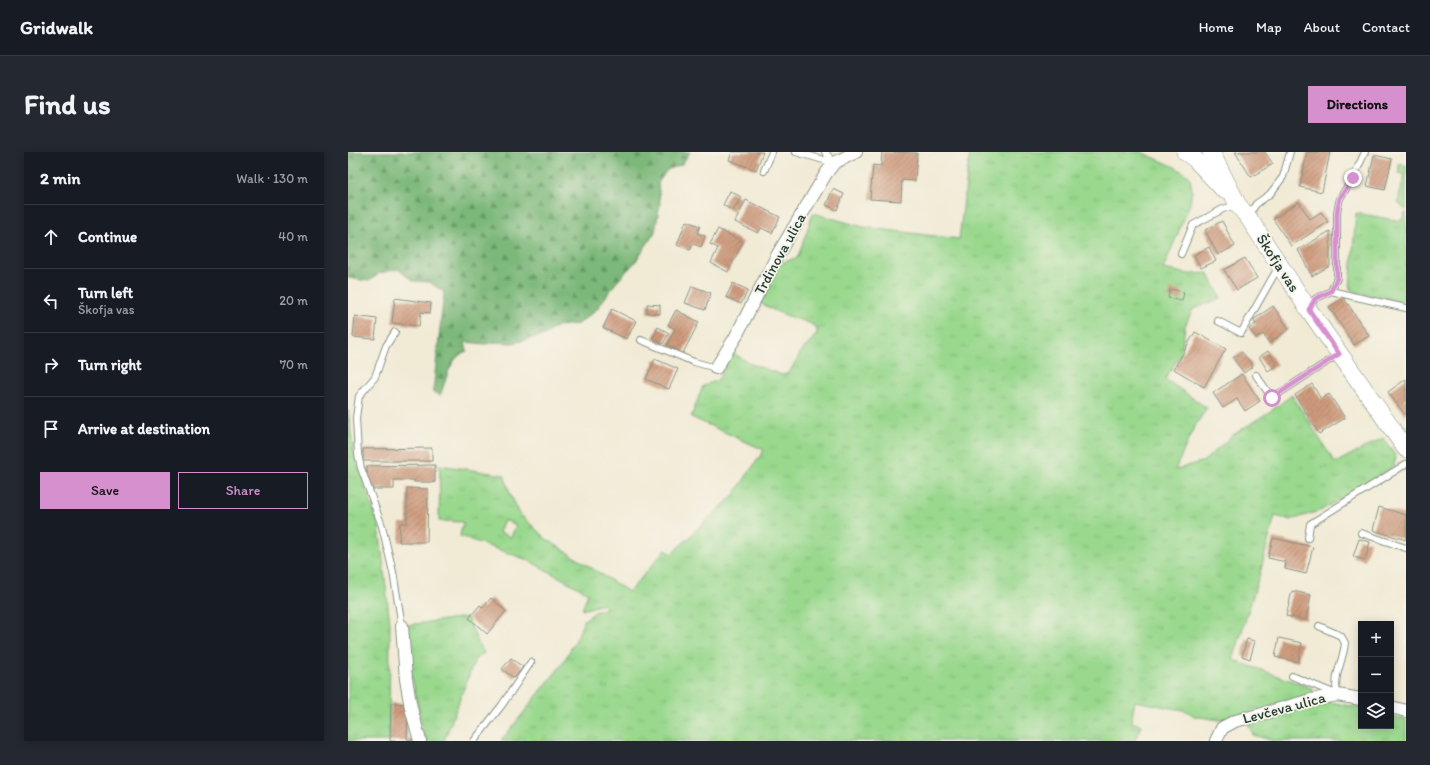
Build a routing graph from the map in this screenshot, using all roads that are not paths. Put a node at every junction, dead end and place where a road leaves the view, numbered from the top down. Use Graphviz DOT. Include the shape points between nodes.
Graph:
graph roads {
  1 [pos="772,152"];
  2 [pos="796,152"];
  3 [pos="825,152"];
  4 [pos="856,152"];
  5 [pos="1172,152"];
  6 [pos="1186,152"];
  7 [pos="1211,152"];
  8 [pos="1290,152"];
  9 [pos="1365,152"];
  10 [pos="834,163"];
  11 [pos="764,171"];
  12 [pos="1243,211"];
  13 [pos="1181,254"];
  14 [pos="1279,265"];
  15 [pos="1331,291"];
  16 [pos="1406,308"];
  17 [pos="1309,310"];
  18 [pos="1218,321"];
  19 [pos="394,332"];
  20 [pos="641,340"];
  21 [pos="1339,354"];
  22 [pos="716,368"];
  23 [pos="1256,375"];
  24 [pos="1401,439"];
  25 [pos="1406,464"];
  26 [pos="1361,533"];
  27 [pos="1308,538"];
  28 [pos="1406,548"];
  29 [pos="402,626"];
  30 [pos="1319,626"];
  31 [pos="531,662"];
  32 [pos="1292,676"];
  33 [pos="1337,694"];
  34 [pos="1358,698"];
  35 [pos="1394,708"];
  36 [pos="1406,711"];
  37 [pos="420,741"];
  38 [pos="474,741"];
  39 [pos="1216,741"];
  1 -- 11 [label="lane"];
  2 -- 10 [label="lane"];
  3 -- 10 [label="lane"];
  4 -- 10 [label="street, Trdinova ulica"];
  5 -- 6 [label="main road"];
  6 -- 12 [label="main road"];
  7 -- 12 [label="main road, Škofja vas"];
  8 -- 12 [label="lane" via="1283,177 1270,194"];
  9 -- 15 [label="lane" via="1340,198 1337,212 1337,278"];
  10 -- 22 [label="street, Trdinova ulica" via="778,254 735,338"];
  12 -- 13 [label="lane" via="1223,209 1193,225"];
  12 -- 14 [label="main road, Škofja vas"];
  14 -- 17 [label="main road, Škofja vas"];
  14 -- 18 [label="lane" via="1241,334"];
  15 -- 16 [label="lane"];
  15 -- 17 [label="lane" via="1315,299"];
  17 -- 21 [label="main road, Škofja vas"];
  19 -- 29 [label="lane" via="375,377 359,396 356,418 361,468 382,526"];
  20 -- 22 [label="lane" via="694,362"];
  21 -- 23 [label="lane" via="1272,398"];
  21 -- 24 [label="main road, Škofja vas"];
  25 -- 27 [label="lane" via="1310,524"];
  26 -- 28 [label="lane"];
  29 -- 37 [label="street" via="406,679"];
  30 -- 33 [label="lane" via="1341,636 1345,643 1335,684"];
  31 -- 38 [label="lane"];
  32 -- 33 [label="lane"];
  33 -- 34 [label="street, Levčeva ulica"];
  33 -- 39 [label="street, Levčeva ulica" via="1235,721 1222,728"];
  35 -- 36 [label="street"];
}
